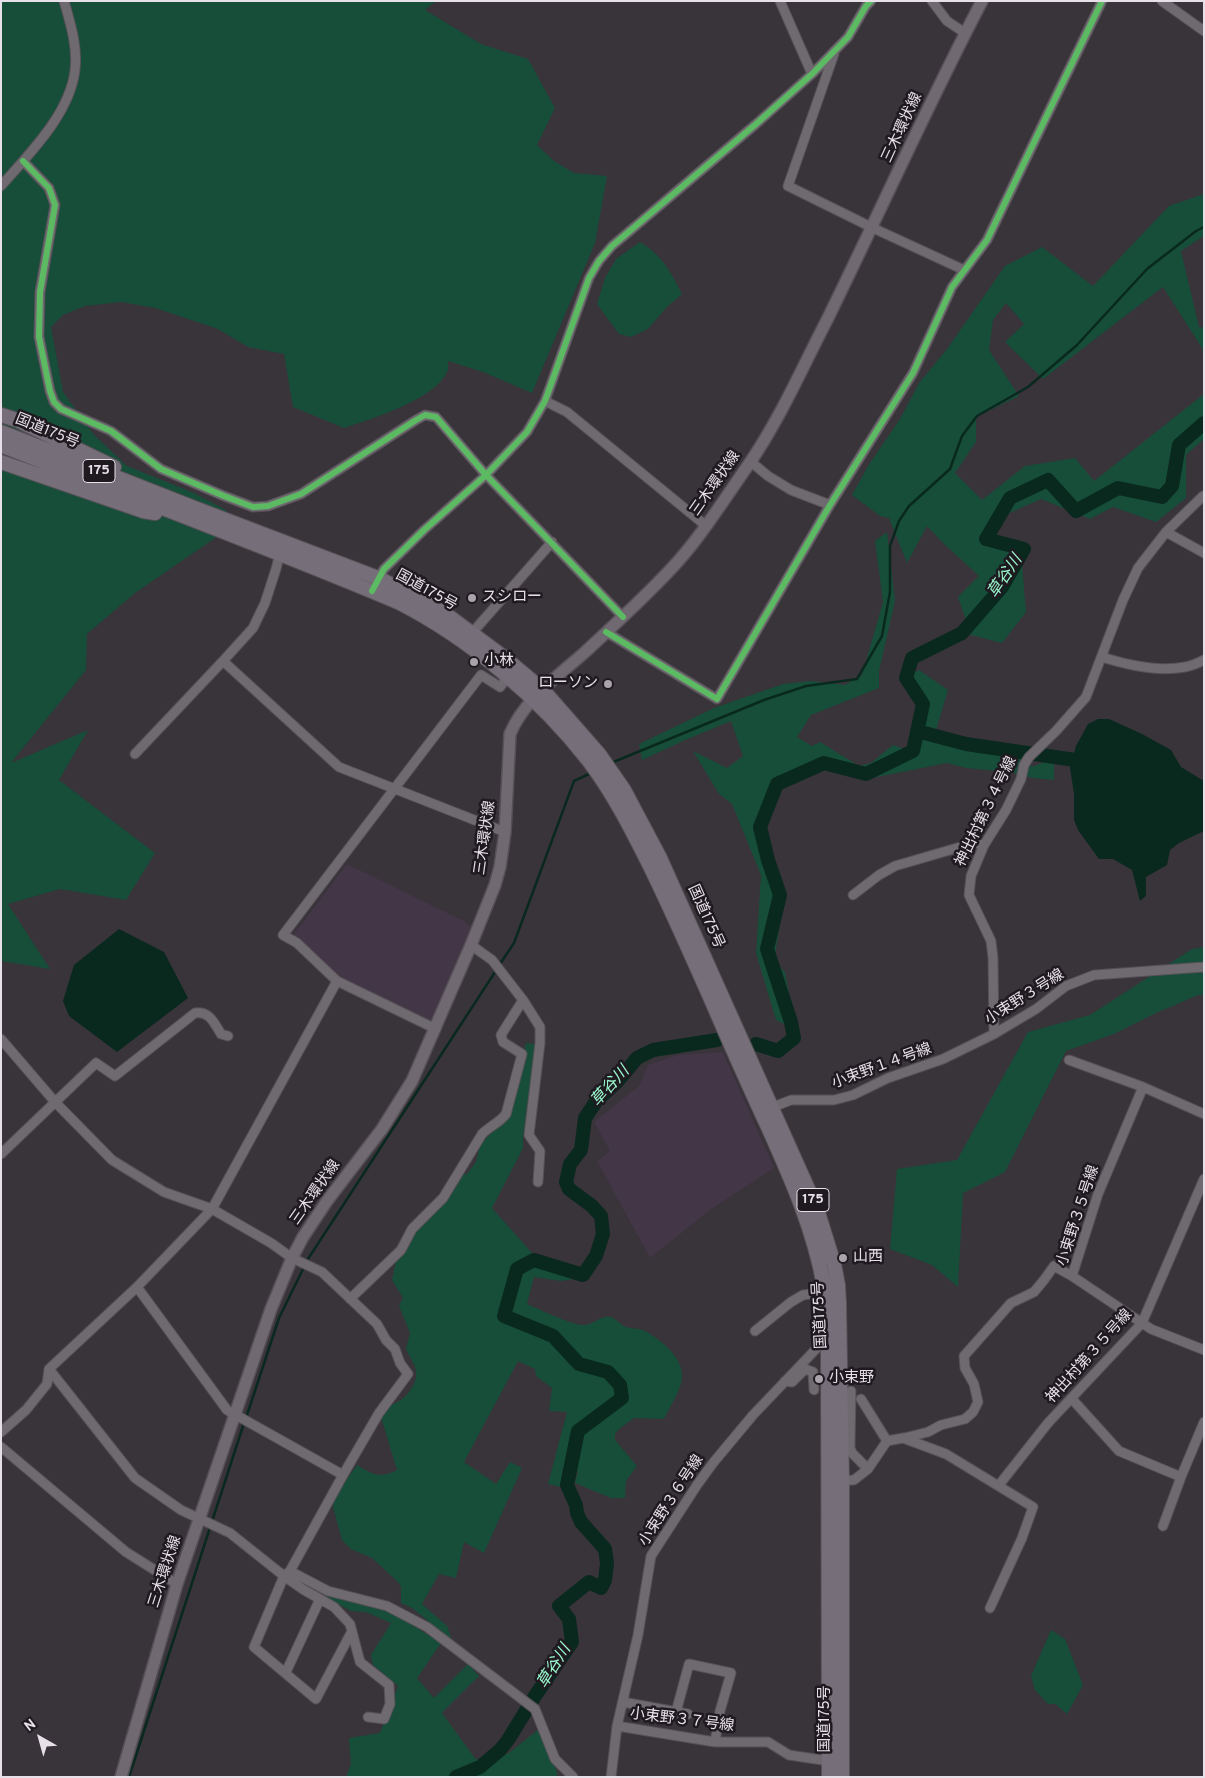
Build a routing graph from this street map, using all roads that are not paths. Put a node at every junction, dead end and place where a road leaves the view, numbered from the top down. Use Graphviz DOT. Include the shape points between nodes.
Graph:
graph roads {
  1 [pos="64,1"];
  2 [pos="780,1"];
  3 [pos="871,1"];
  4 [pos="932,1"];
  5 [pos="982,1"];
  6 [pos="1102,1"];
  7 [pos="1165,2"];
  8 [pos="1204,31"];
  9 [pos="965,33"];
  10 [pos="835,51"];
  11 [pos="812,74"];
  12 [pos="23,161"];
  13 [pos="1,186"];
  14 [pos="872,228"];
  15 [pos="964,270"];
  16 [pos="546,400"];
  17 [pos="1,415"];
  18 [pos="1,432"];
  19 [pos="1,445"];
  20 [pos="750,461"];
  21 [pos="1,462"];
  22 [pos="486,475"];
  23 [pos="1203,496"];
  24 [pos="830,505"];
  25 [pos="195,515"];
  26 [pos="706,525"];
  27 [pos="1166,532"];
  28 [pos="552,542"];
  29 [pos="280,553"];
  30 [pos="1204,553"];
  31 [pos="375,584"];
  32 [pos="623,617"];
  33 [pos="606,632"];
  34 [pos="472,633"];
  35 [pos="1102,657"];
  36 [pos="1204,660"];
  37 [pos="223,662"];
  38 [pos="507,678"];
  39 [pos="538,695"];
  40 [pos="135,754"];
  41 [pos="395,789"];
  42 [pos="505,832"];
  43 [pos="984,845"];
  44 [pos="853,895"];
  45 [pos="471,944"];
  46 [pos="1204,967"];
  47 [pos="337,982"];
  48 [pos="523,1000"];
  49 [pos="436,1029"];
  50 [pos="994,1034"];
  51 [pos="228,1036"];
  52 [pos="1,1039"];
  53 [pos="953,1054"];
  54 [pos="1069,1060"];
  55 [pos="1143,1088"];
  56 [pos="56,1102"];
  57 [pos="767,1110"];
  58 [pos="1204,1114"];
  59 [pos="1,1154"];
  60 [pos="1204,1179"];
  61 [pos="538,1182"];
  62 [pos="212,1209"];
  63 [pos="292,1258"];
  64 [pos="1072,1276"];
  65 [pos="137,1287"];
  66 [pos="824,1292"];
  67 [pos="350,1299"];
  68 [pos="1142,1323"];
  69 [pos="755,1331"];
  70 [pos="828,1343"];
  71 [pos="1204,1350"];
  72 [pos="49,1369"];
  73 [pos="785,1381"];
  74 [pos="814,1390"];
  75 [pos="851,1391"];
  76 [pos="861,1399"];
  77 [pos="1072,1399"];
  78 [pos="235,1415"];
  79 [pos="1204,1422"];
  80 [pos="1,1432"];
  81 [pos="904,1438"];
  82 [pos="888,1441"];
  83 [pos="1,1447"];
  84 [pos="868,1468"];
  85 [pos="343,1475"];
  86 [pos="1180,1477"];
  87 [pos="835,1481"];
  88 [pos="999,1485"];
  89 [pos="200,1519"];
  90 [pos="1163,1526"];
  91 [pos="287,1574"];
  92 [pos="177,1584"];
  93 [pos="320,1599"];
  94 [pos="990,1608"];
  95 [pos="352,1631"];
  96 [pos="286,1672"];
  97 [pos="623,1702"];
  98 [pos="676,1712"];
  99 [pos="688,1714"];
  100 [pos="368,1717"];
  101 [pos="618,1726"];
  102 [pos="715,1742"];
  103 [pos="829,1762"];
  104 [pos="121,1777"];
  105 [pos="573,1777"];
  106 [pos="611,1777"];
  107 [pos="829,1777"];
  108 [pos="842,1777"];
  1 -- 12 [label="street" via="75,55 71,88 60,114"];
  2 -- 11 [label="street"];
  3 -- 10 [label="street"];
  4 -- 9 [label="street" via="947,21"];
  5 -- 9 [label="main road, 三木環状線"];
  6 -- 15 [label="street" via="987,240"];
  7 -- 8 [label="street"];
  9 -- 14 [label="main road, 三木環状線"];
  10 -- 11 [label="street"];
  10 -- 14 [label="street" via="788,186"];
  11 -- 16 [label="street" via="630,229 599,261 589,278"];
  12 -- 13 [label="street"];
  12 -- 22 [label="street" via="50,188 55,205 40,292 39,337 50,391 61,409 111,431 161,469 253,507 268,506 301,494 425,416 436,417"];
  14 -- 15 [label="street"];
  14 -- 20 [label="main road, 三木環状線" via="809,357"];
  15 -- 24 [label="street" via="952,287 912,373"];
  16 -- 22 [label="street" via="527,432"];
  16 -- 26 [label="street" via="567,412"];
  17 -- 25 [label="highway" via="160,489"];
  18 -- 25 [label="highway, 国道175号 / 175"];
  19 -- 25 [label="highway, 国道175号 / 175"];
  20 -- 24 [label="street" via="791,490"];
  20 -- 26 [label="main road, 三木環状線"];
  21 -- 25 [label="highway" via="144,511"];
  22 -- 28 [label="street"];
  22 -- 31 [label="street" via="384,569"];
  23 -- 27 [label="street, 神出村第３４号線"];
  24 -- 33 [label="street" via="718,699"];
  25 -- 29 [label="highway, 国道175号 / 175"];
  25 -- 31 [label="highway, 国道175号 / 175"];
  26 -- 32 [label="main road, 三木環状線" via="672,569"];
  27 -- 30 [label="street"];
  27 -- 35 [label="street, 神出村第３４号線" via="1138,568"];
  28 -- 32 [label="street"];
  28 -- 34 [label="street"];
  29 -- 31 [label="highway, 国道175号 / 175"];
  29 -- 37 [label="street" via="265,603 253,628"];
  31 -- 34 [label="highway, 国道175号 / 175" via="433,606"];
  31 -- 38 [label="highway, 国道175号 / 175" via="438,625"];
  32 -- 33 [label="main road, 三木環状線"];
  33 -- 39 [label="main road, 三木環状線"];
  34 -- 39 [label="highway, 国道175号 / 175"];
  35 -- 36 [label="street" via="1168,668 1187,667"];
  35 -- 43 [label="street, 神出村第３４号線" via="1086,696 1024,765 1006,810"];
  37 -- 40 [label="street"];
  37 -- 41 [label="street" via="340,767"];
  38 -- 39 [label="highway, 国道175号 / 175"];
  38 -- 41 [label="street" via="500,687 481,675"];
  39 -- 42 [label="main road, 三木環状線" via="521,713 510,734"];
  39 -- 57 [label="highway, 国道175号 / 175" via="590,762 633,832"];
  41 -- 42 [label="street"];
  41 -- 47 [label="street" via="283,935 297,943"];
  42 -- 45 [label="main road, 三木環状線" via="495,885"];
  43 -- 44 [label="street" via="974,843 895,866"];
  43 -- 50 [label="street, 神出村第３４号線" via="971,876 969,895 991,941"];
  45 -- 48 [label="street" via="492,960"];
  45 -- 49 [label="main road, 三木環状線"];
  46 -- 50 [label="street, 小束野３号線" via="1094,975 1066,986"];
  47 -- 49 [label="street"];
  47 -- 62 [label="street"];
  48 -- 61 [label="street" via="540,1027 529,1135 540,1151"];
  48 -- 67 [label="street" via="501,1035 503,1042 522,1054 506,1114 482,1134 443,1198 412,1229 401,1250"];
  49 -- 63 [label="main road, 三木環状線" via="412,1081 382,1128 327,1201"];
  50 -- 53 [label="street, 小束野３号線"];
  51 -- 56 [label="street" via="221,1034 210,1016 203,1012 195,1013 114,1076 96,1063"];
  52 -- 56 [label="street"];
  53 -- 57 [label="street, 小束野１４号線" via="853,1095 834,1100 790,1100"];
  54 -- 55 [label="street"];
  55 -- 58 [label="street"];
  55 -- 64 [label="street, 小束野３５号線" via="1098,1194"];
  56 -- 59 [label="street"];
  56 -- 62 [label="street" via="112,1160 164,1192"];
  57 -- 66 [label="highway, 国道175号 / 175" via="814,1243"];
  57 -- 87 [label="highway, 国道175号 / 175" via="817,1209 838,1285"];
  60 -- 68 [label="street, 神出村第３５号線"];
  62 -- 63 [label="street"];
  62 -- 65 [label="street"];
  63 -- 67 [label="street" via="322,1272"];
  63 -- 78 [label="main road, 三木環状線"];
  64 -- 68 [label="street, 小束野３５号線"];
  64 -- 81 [label="street" via="1054,1266 1034,1292 1011,1302 964,1356 965,1368 974,1384 978,1402 966,1419"];
  65 -- 72 [label="street"];
  65 -- 78 [label="street" via="227,1410"];
  66 -- 69 [label="street" via="791,1302"];
  66 -- 70 [label="highway, 国道175号 / 175"];
  67 -- 85 [label="street" via="377,1324 408,1374 379,1413"];
  68 -- 71 [label="street, 小束野３５号線"];
  68 -- 77 [label="street, 神出村第３５号線"];
  70 -- 73 [label="street, 小束野３６号線" via="817,1348"];
  70 -- 87 [label="highway, 国道175号 / 175"];
  72 -- 80 [label="street" via="46,1384 26,1410"];
  72 -- 89 [label="street" via="135,1478 181,1510"];
  73 -- 74 [label="street" via="792,1382 805,1369 813,1372"];
  73 -- 97 [label="street, 小束野３６号線" via="713,1463 651,1556"];
  75 -- 84 [label="street" via="850,1448"];
  76 -- 82 [label="street"];
  77 -- 86 [label="street" via="1119,1451"];
  77 -- 88 [label="street, 神出村第３５号線" via="1048,1423"];
  78 -- 85 [label="street"];
  78 -- 89 [label="main road, 三木環状線"];
  79 -- 86 [label="street"];
  81 -- 82 [label="street"];
  81 -- 88 [label="street" via="946,1454"];
  82 -- 84 [label="street"];
  83 -- 92 [label="street" via="126,1552"];
  84 -- 87 [label="street" via="854,1480"];
  85 -- 91 [label="street"];
  86 -- 90 [label="street"];
  87 -- 103 [label="highway, 国道175号 / 175"];
  87 -- 108 [label="highway, 国道175号 / 175"];
  88 -- 94 [label="street" via="1033,1507"];
  89 -- 91 [label="street" via="230,1533"];
  89 -- 92 [label="main road, 三木環状線"];
  91 -- 93 [label="street"];
  91 -- 96 [label="street" via="254,1647"];
  91 -- 105 [label="street" via="328,1590 387,1606 427,1627 535,1709 555,1759"];
  92 -- 104 [label="main road, 三木環状線"];
  93 -- 95 [label="street" via="334,1607 350,1624"];
  93 -- 96 [label="street"];
  95 -- 96 [label="street" via="316,1699"];
  95 -- 100 [label="street" via="360,1662 389,1685 390,1704 384,1719"];
  97 -- 98 [label="street"];
  97 -- 101 [label="street, 小束野３６号線"];
  98 -- 99 [label="street"];
  98 -- 102 [label="street" via="689,1664 732,1673 720,1711"];
  101 -- 102 [label="street, 小束野３７号線"];
  101 -- 106 [label="street, 小束野３６号線"];
  102 -- 103 [label="street, 小束野３７号線" via="768,1742 789,1755"];
  103 -- 107 [label="highway, 国道175号 / 175"];
}
